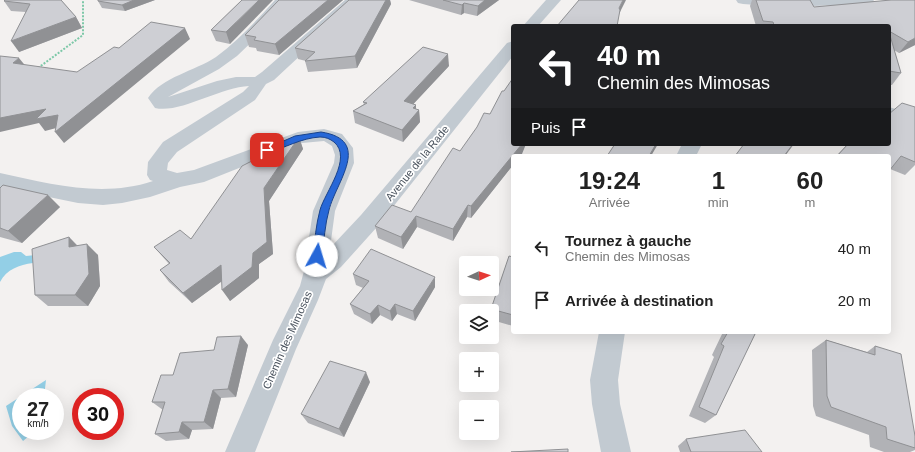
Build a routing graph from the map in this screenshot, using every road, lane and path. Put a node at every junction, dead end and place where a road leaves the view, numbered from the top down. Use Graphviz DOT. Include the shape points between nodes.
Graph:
graph roads {
  1 [pos="83,0"];
  2 [pos="283,0"];
  3 [pos="354,0"];
  4 [pos="554,0"];
  5 [pos="743,0"];
  6 [pos="867,0"];
  7 [pos="532,24"];
  8 [pos="511,48"];
  9 [pos="32,72"];
  10 [pos="258,82"];
  11 [pos="891,111"];
  12 [pos="915,119"];
  13 [pos="0,180"];
  14 [pos="177,180"];
  15 [pos="315,274"];
  16 [pos="612,334"];
  17 [pos="240,452"];
  18 [pos="616,452"];
  1 -- 9 [label="path" via="83,35"];
  2 -- 10 [label="street" via="215,65 164,91 157,98 160,104 175,102 233,83 250,80"];
  3 -- 10 [label="street"];
  4 -- 7 [label="street"];
  5 -- 6 [label="street" via="786,3"];
  8 -- 15 [label="street, Avenue de la Rade" via="369,221 333,260"];
  10 -- 14 [label="street, Chemin des Mimosas" via="249,96 170,147 158,162 157,175"];
  11 -- 12 [label="lane"];
  13 -- 14 [label="street" via="25,186 103,196 146,191"];
  14 -- 15 [label="street, Chemin des Mimosas" via="197,177 298,138 321,134 337,139 344,150 344,163 324,209"];
  15 -- 17 [label="street, Chemin des Mimosas"];
  16 -- 18 [label="street" via="604,380"];
}
